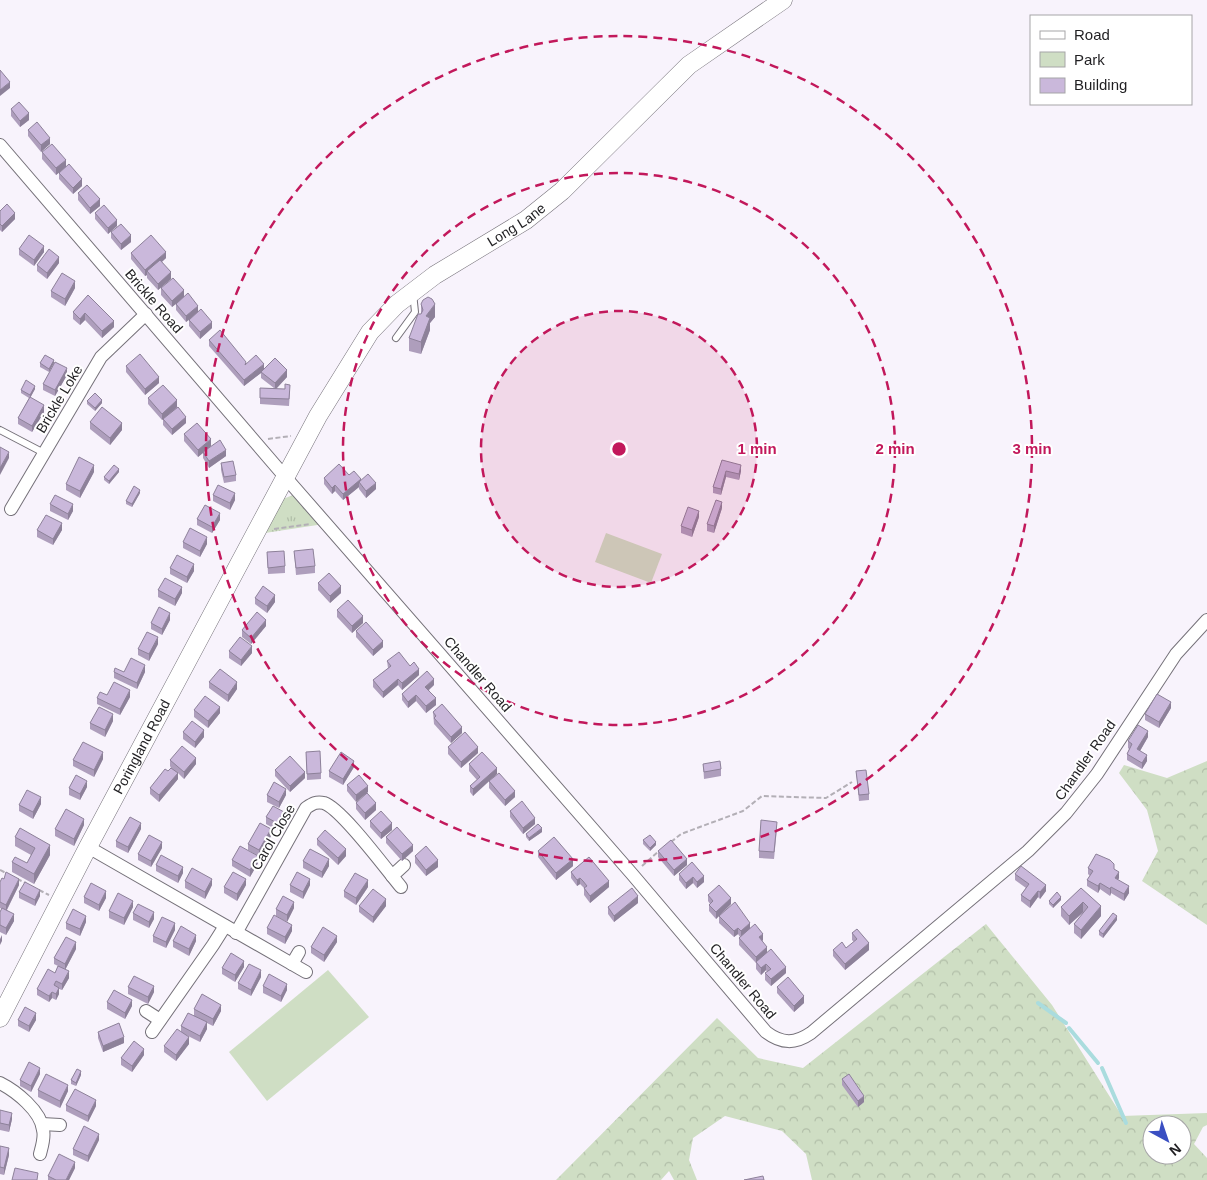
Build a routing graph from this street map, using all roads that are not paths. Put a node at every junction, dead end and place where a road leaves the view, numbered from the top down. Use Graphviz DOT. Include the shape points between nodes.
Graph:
graph roads {
  1 [pos="783,0"];
  2 [pos="0,145"];
  3 [pos="413,291"];
  4 [pos="146,314"];
  5 [pos="396,338"];
  6 [pos="0,430"];
  7 [pos="44,453"];
  8 [pos="286,477"];
  9 [pos="11,509"];
  10 [pos="1207,620"];
  11 [pos="88,847"];
  12 [pos="404,865"];
  13 [pos="392,876"];
  14 [pos="401,887"];
  15 [pos="230,929"];
  16 [pos="299,952"];
  17 [pos="292,964"];
  18 [pos="306,972"];
  19 [pos="146,1011"];
  20 [pos="0,1018"];
  21 [pos="160,1020"];
  22 [pos="152,1032"];
  23 [pos="0,1083"];
  24 [pos="42,1124"];
  25 [pos="60,1125"];
  26 [pos="40,1154"];
  1 -- 3 [label="street, Long Lane" via="689,65 562,191 526,220"];
  2 -- 4 [label="street, Brickle Road"];
  3 -- 5 [label="lane" via="415,312"];
  3 -- 8 [label="street, Long Lane" via="370,332 308,434"];
  4 -- 7 [label="street, Brickle Loke" via="101,357"];
  4 -- 8 [label="street, Brickle Road"];
  6 -- 7 [label="lane"];
  7 -- 9 [label="street, Brickle Loke"];
  8 -- 10 [label="street, Chandler Road" via="766,1032 782,1041 801,1040 1000,875 1066,813 1097,774 1176,654"];
  8 -- 11 [label="street, Poringland Road"];
  11 -- 15 [label="street"];
  11 -- 20 [label="street, Poringland Road"];
  12 -- 13 [label="street"];
  13 -- 14 [label="street, Carol Close"];
  13 -- 15 [label="street, Carol Close" via="336,811 321,802 312,803"];
  15 -- 17 [label="street"];
  15 -- 21 [label="street, Carol Close"];
  16 -- 17 [label="street"];
  17 -- 18 [label="street"];
  19 -- 21 [label="street"];
  21 -- 22 [label="street, Carol Close"];
  23 -- 24 [label="street" via="33,1110"];
  24 -- 25 [label="street"];
  24 -- 26 [label="street"];
}
